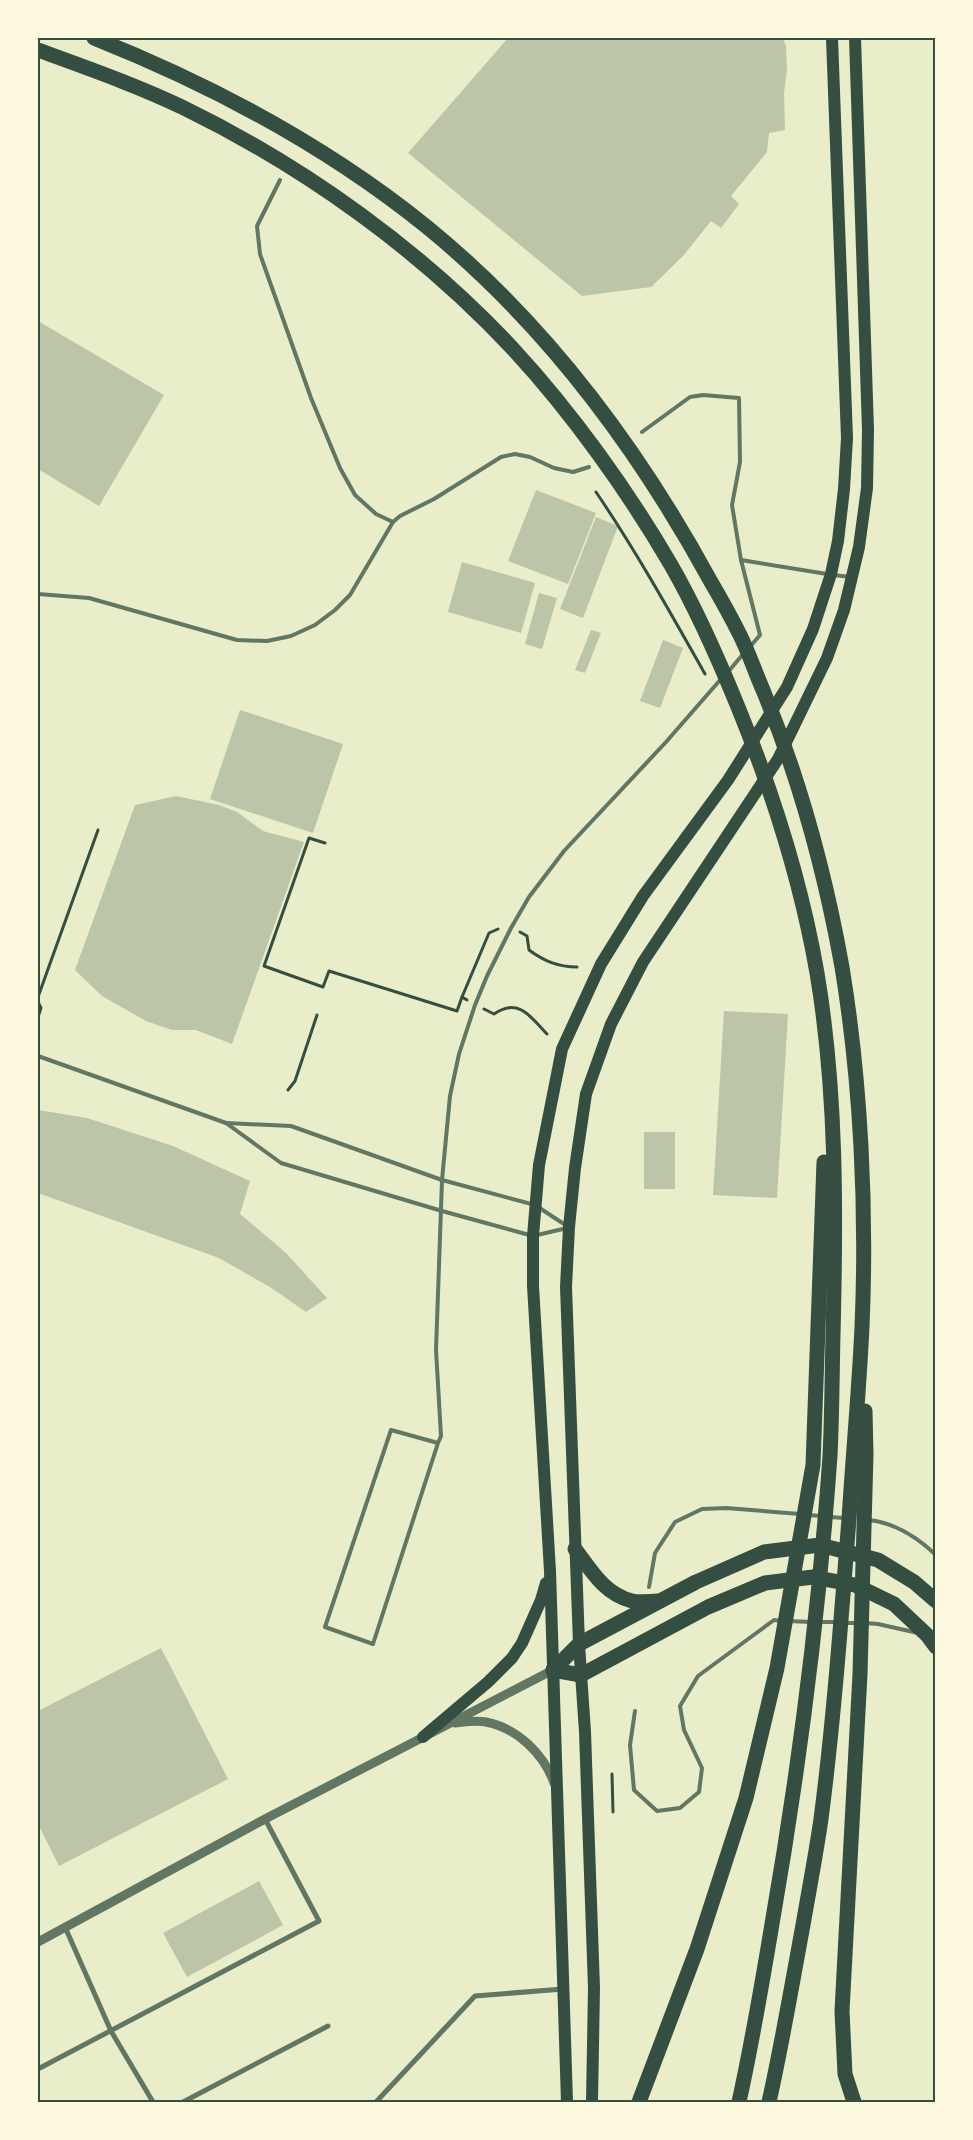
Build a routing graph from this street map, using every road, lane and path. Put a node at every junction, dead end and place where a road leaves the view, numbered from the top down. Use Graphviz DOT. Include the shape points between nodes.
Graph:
graph roads {
  1 [pos="94,38"];
  2 [pos="832,38"];
  3 [pos="855,38"];
  4 [pos="38,50"];
  5 [pos="280,180"];
  6 [pos="642,432"];
  7 [pos="589,467"];
  8 [pos="596,492"];
  9 [pos="393,522"];
  10 [pos="741,560"];
  11 [pos="831,574"];
  12 [pos="852,578"];
  13 [pos="38,594"];
  14 [pos="705,675"];
  15 [pos="98,830"];
  16 [pos="324,843"];
  17 [pos="502,922"];
  18 [pos="511,928"];
  19 [pos="577,967"];
  20 [pos="38,997"];
  21 [pos="462,997"];
  22 [pos="38,1002"];
  23 [pos="474,1005"];
  24 [pos="318,1015"];
  25 [pos="38,1017"];
  26 [pos="547,1034"];
  27 [pos="38,1056"];
  28 [pos="828,1068"];
  29 [pos="288,1090"];
  30 [pos="226,1123"];
  31 [pos="442,1180"];
  32 [pos="535,1205"];
  33 [pos="442,1212"];
  34 [pos="569,1227"];
  35 [pos="533,1236"];
  36 [pos="862,1324"];
  37 [pos="438,1443"];
  38 [pos="576,1549"];
  39 [pos="936,1555"];
  40 [pos="550,1571"];
  41 [pos="649,1588"];
  42 [pos="662,1601"];
  43 [pos="936,1601"];
  44 [pos="931,1641"];
  45 [pos="579,1644"];
  46 [pos="553,1670"];
  47 [pos="581,1675"];
  48 [pos="635,1711"];
  49 [pos="452,1723"];
  50 [pos="423,1738"];
  51 [pos="612,1774"];
  52 [pos="557,1792"];
  53 [pos="612,1812"];
  54 [pos="265,1819"];
  55 [pos="66,1927"];
  56 [pos="38,1942"];
  57 [pos="564,1989"];
  58 [pos="328,2026"];
  59 [pos="111,2030"];
  60 [pos="38,2069"];
  61 [pos="153,2102"];
  62 [pos="183,2102"];
  63 [pos="376,2102"];
  64 [pos="567,2102"];
  65 [pos="592,2102"];
  66 [pos="639,2102"];
  67 [pos="739,2102"];
  68 [pos="769,2102"];
  69 [pos="854,2102"];
  1 -- 36 [label="highway" via="197,83 270,122 350,170 426,226 536,329 652,480 740,636 782,735 826,887 842,970 854,1063 862,1184"];
  2 -- 11 [label="main road" via="847,438 841,515"];
  3 -- 12 [label="main road" via="868,430 867,488"];
  4 -- 28 [label="highway" via="183,108 256,147 332,195 406,250 462,300 514,350 564,410 630,498 672,567 715,651 756,751 802,897 818,977"];
  5 -- 9 [label="lane" via="257,226 260,254 311,398 340,468 355,495 376,514"];
  6 -- 10 [label="lane" via="690,397 739,398 740,462 732,505"];
  7 -- 9 [label="lane" via="573,472 530,457 515,454 501,457"];
  8 -- 14 [label="path" via="640,558"];
  9 -- 13 [label="lane" via="350,595 336,610 291,636 267,641 237,640 89,598"];
  10 -- 11 [label="lane"];
  10 -- 18 [label="lane" via="760,635 564,851"];
  11 -- 12 [label="lane"];
  11 -- 32 [label="main road" via="813,629 787,688 728,780 643,896 601,964 562,1049 539,1165"];
  12 -- 34 [label="main road" via="828,658 778,759 643,962 611,1024 586,1094"];
  15 -- 20 [label="path"];
  16 -- 21 [label="path" via="309,838 264,966 322,987 328,971 457,1011"];
  17 -- 21 [label="path" via="497,931 488,933"];
  18 -- 19 [label="path" via="527,936 529,950 540,958 553,964"];
  18 -- 23 [label="lane"];
  21 -- 23 [label="path"];
  22 -- 25 [label="path" via="41,1008"];
  23 -- 26 [label="path" via="494,1014 503,1008 513,1007 528,1012"];
  23 -- 31 [label="lane" via="450,1096"];
  24 -- 29 [label="path" via="295,1081"];
  27 -- 30 [label="lane"];
  28 -- 66 [label="highway" via="813,1465 777,1668 743,1807 697,1949"];
  28 -- 67 [label="highway" via="835,1258 830,1453 811,1667 791,1815 751,2050"];
  30 -- 31 [label="lane" via="291,1126"];
  30 -- 33 [label="lane" via="281,1162"];
  31 -- 32 [label="lane"];
  31 -- 33 [label="lane"];
  32 -- 34 [label="lane"];
  32 -- 35 [label="main road"];
  33 -- 35 [label="lane"];
  33 -- 37 [label="lane" via="436,1350 441,1436"];
  34 -- 35 [label="lane"];
  34 -- 38 [label="main road" via="566,1287"];
  35 -- 40 [label="main road" via="533,1286"];
  36 -- 68 [label="highway" via="838,1670 821,1823"];
  36 -- 69 [label="highway" via="866,1454 860,1674 842,2011 845,2074"];
  37 -- 37 [label="lane" via="391,1430 325,1627 373,1644"];
  38 -- 42 [label="highway" via="601,1584 617,1596 633,1602"];
  38 -- 45 [label="main road"];
  39 -- 41 [label="lane" via="919,1539 885,1522 726,1508 702,1509 675,1522 654,1553"];
  40 -- 46 [label="main road"];
  40 -- 50 [label="main road" via="542,1600 512,1658"];
  42 -- 43 [label="highway" via="764,1552 820,1546 878,1560 914,1582"];
  42 -- 45 [label="highway"];
  44 -- 47 [label="highway" via="894,1604 855,1584 813,1576 765,1583 708,1607"];
  44 -- 48 [label="lane" via="878,1624 774,1620 698,1676 680,1706 684,1730 702,1768 699,1792 680,1808 657,1811 634,1790 630,1745"];
  45 -- 46 [label="highway"];
  45 -- 47 [label="main road"];
  46 -- 47 [label="highway"];
  46 -- 49 [label="street"];
  46 -- 52 [label="main road"];
  47 -- 65 [label="main road" via="594,1988"];
  49 -- 50 [label="street"];
  49 -- 52 [label="street" via="486,1722 520,1736 550,1770"];
  50 -- 54 [label="street"];
  51 -- 53 [label="path"];
  52 -- 57 [label="main road"];
  54 -- 55 [label="street"];
  54 -- 59 [label="street" via="319,1921"];
  55 -- 56 [label="street"];
  55 -- 59 [label="street"];
  57 -- 63 [label="street" via="475,1996"];
  57 -- 64 [label="main road"];
  58 -- 62 [label="street"];
  59 -- 60 [label="street"];
  59 -- 61 [label="street"];
}
